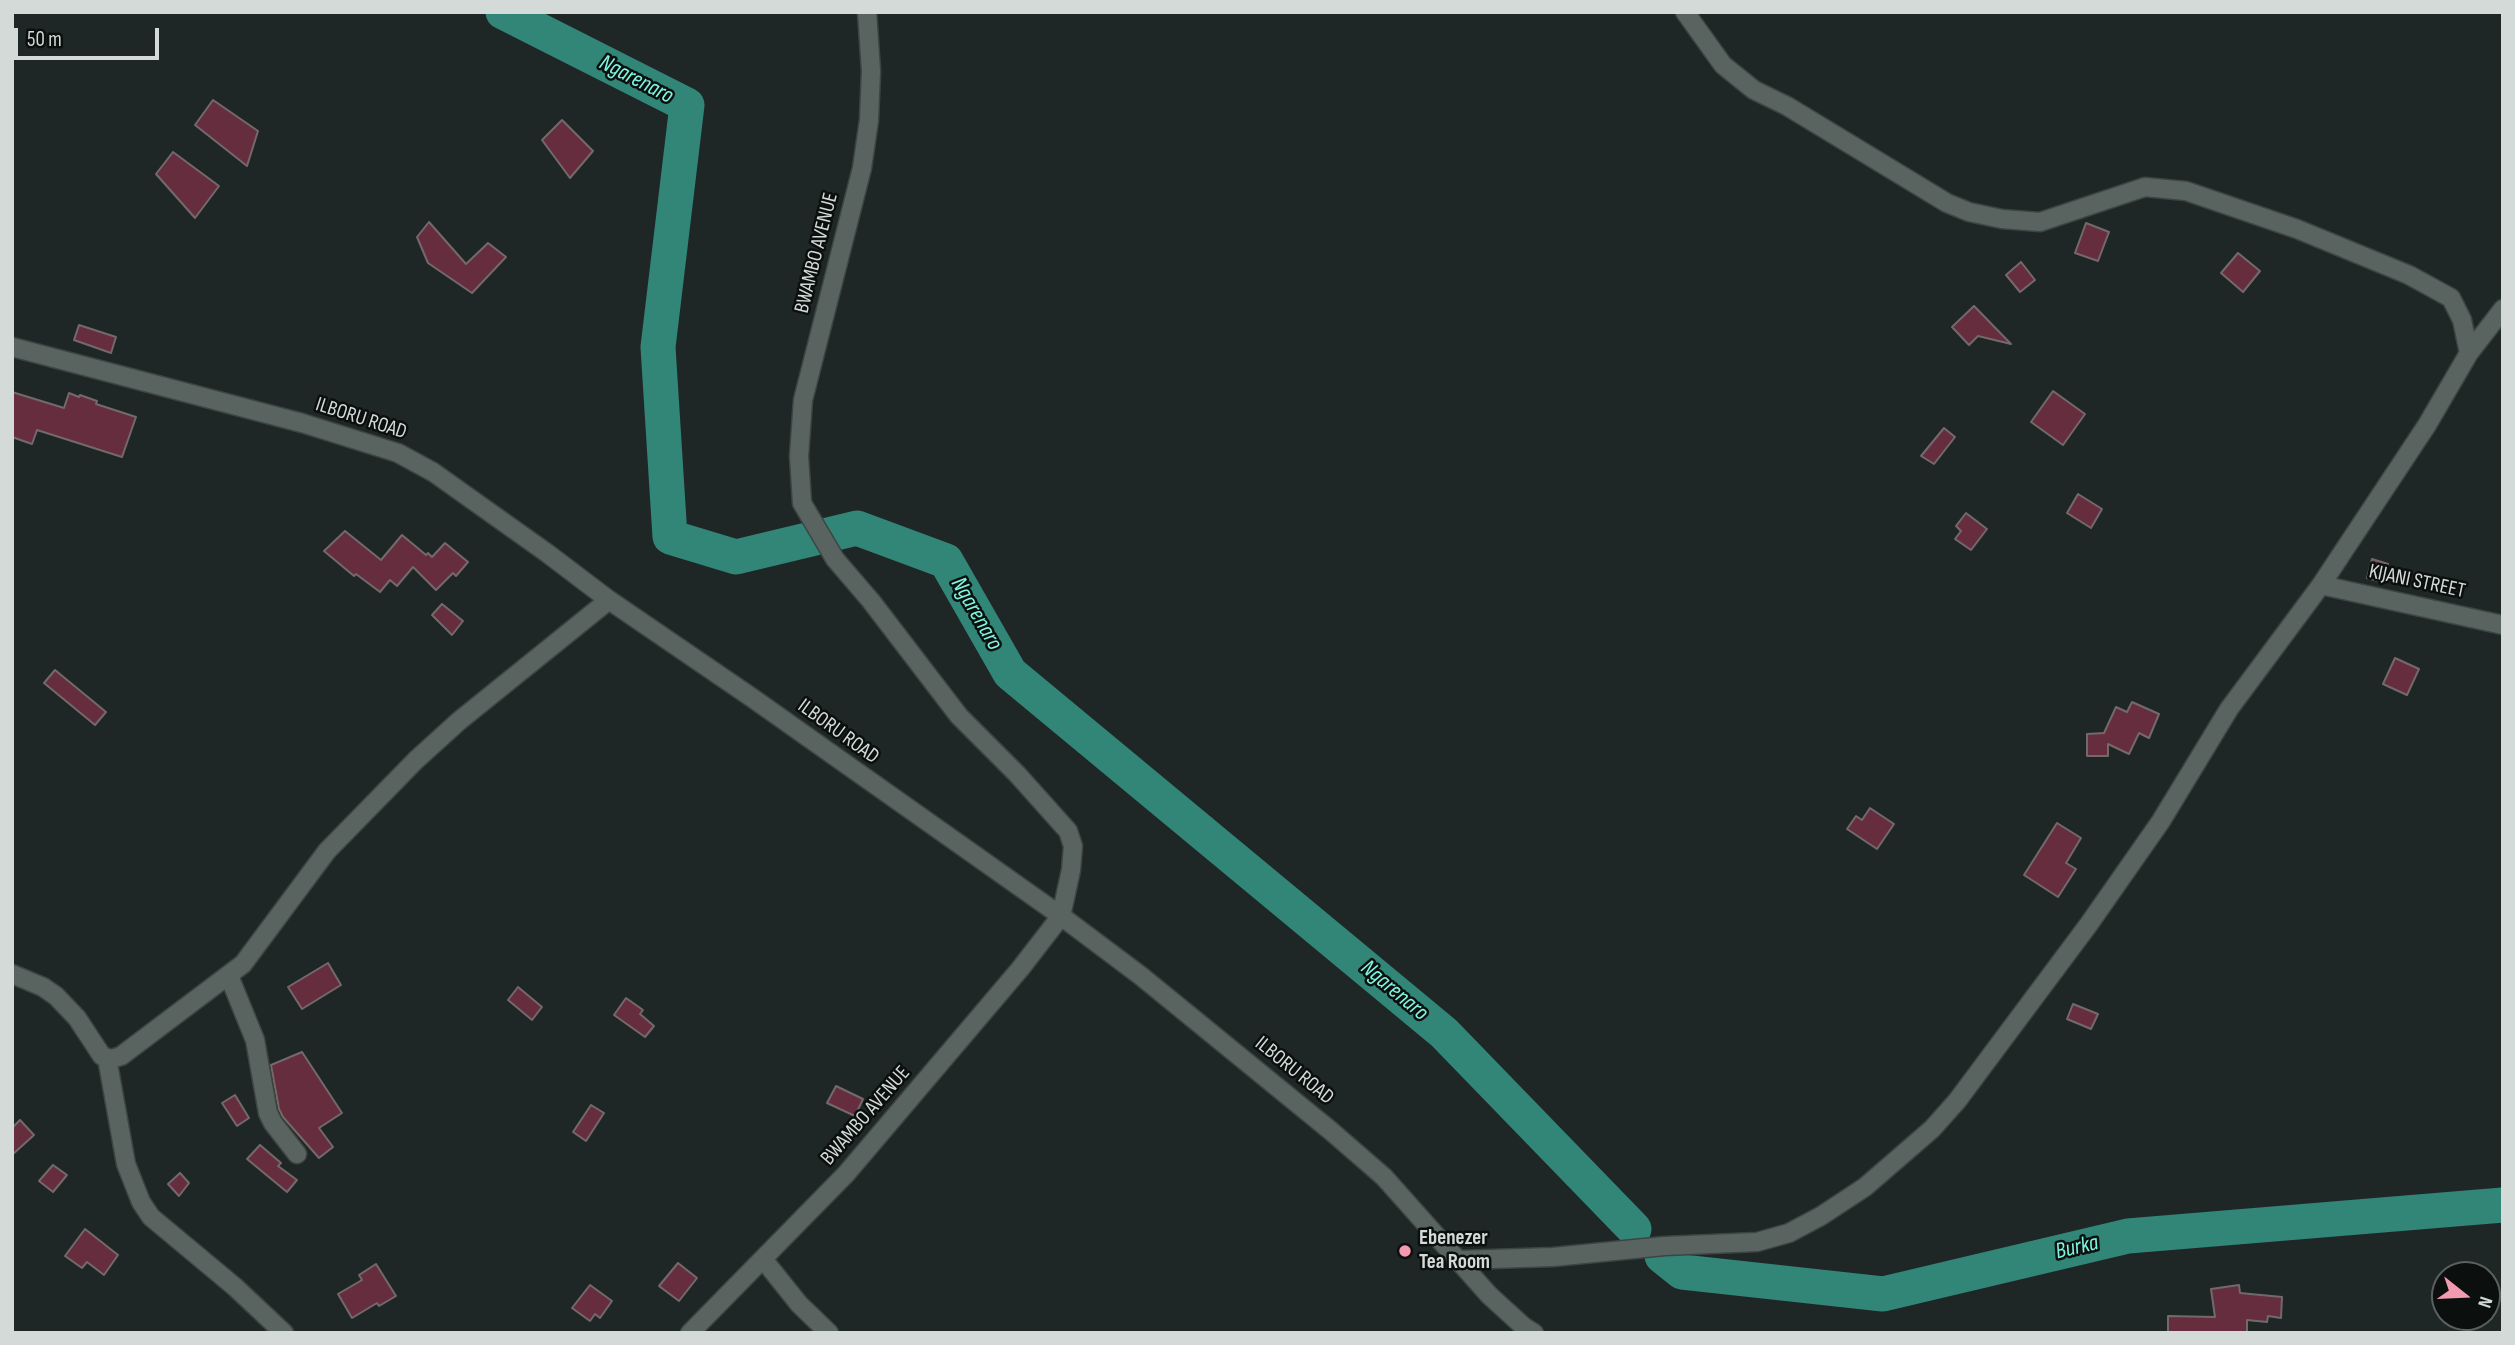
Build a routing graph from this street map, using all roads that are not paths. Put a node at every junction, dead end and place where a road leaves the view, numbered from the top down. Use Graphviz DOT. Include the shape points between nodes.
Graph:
graph roads {
  1 [pos="867,12"];
  2 [pos="1685,12"];
  3 [pos="2503,309"];
  4 [pos="12,347"];
  5 [pos="2469,353"];
  6 [pos="2321,585"];
  7 [pos="609,600"];
  8 [pos="2503,625"];
  9 [pos="1061,916"];
  10 [pos="12,974"];
  11 [pos="229,976"];
  12 [pos="107,1058"];
  13 [pos="297,1154"];
  14 [pos="763,1259"];
  15 [pos="1460,1260"];
  16 [pos="284,1333"];
  17 [pos="690,1333"];
  18 [pos="829,1333"];
  19 [pos="1534,1333"];
  1 -- 9 [label="street, BWAMBO AVENUE" via="869,120 862,168 803,400 802,503 835,559 959,716 1068,831 1073,846"];
  2 -- 5 [label="street" via="1723,65 1754,90 1947,203 2002,219 2040,222 2145,187 2186,191 2297,229 2409,275 2451,298 2462,320"];
  3 -- 5 [label="street"];
  4 -- 7 [label="street, ILBORU ROAD" via="289,419 398,453 478,502"];
  5 -- 6 [label="street" via="2433,416"];
  6 -- 8 [label="street, KIJANI STREET"];
  6 -- 15 [label="street" via="2229,709 2161,821 2089,925 1957,1101 1865,1187 1789,1233 1757,1242"];
  7 -- 9 [label="street, ILBORU ROAD"];
  7 -- 11 [label="street" via="416,760 327,851 258,946"];
  9 -- 14 [label="street, BWAMBO AVENUE" via="883,1133"];
  9 -- 15 [label="street, ILBORU ROAD" via="1339,1138 1384,1177"];
  10 -- 12 [label="street" via="56,996"];
  11 -- 12 [label="street" via="121,1056"];
  11 -- 13 [label="street" via="255,1040 268,1113"];
  12 -- 16 [label="street" via="125,1164 141,1202 151,1217"];
  14 -- 17 [label="street, BWAMBO AVENUE"];
  14 -- 18 [label="street"];
  15 -- 19 [label="street, ILBORU ROAD" via="1498,1303"];
}
